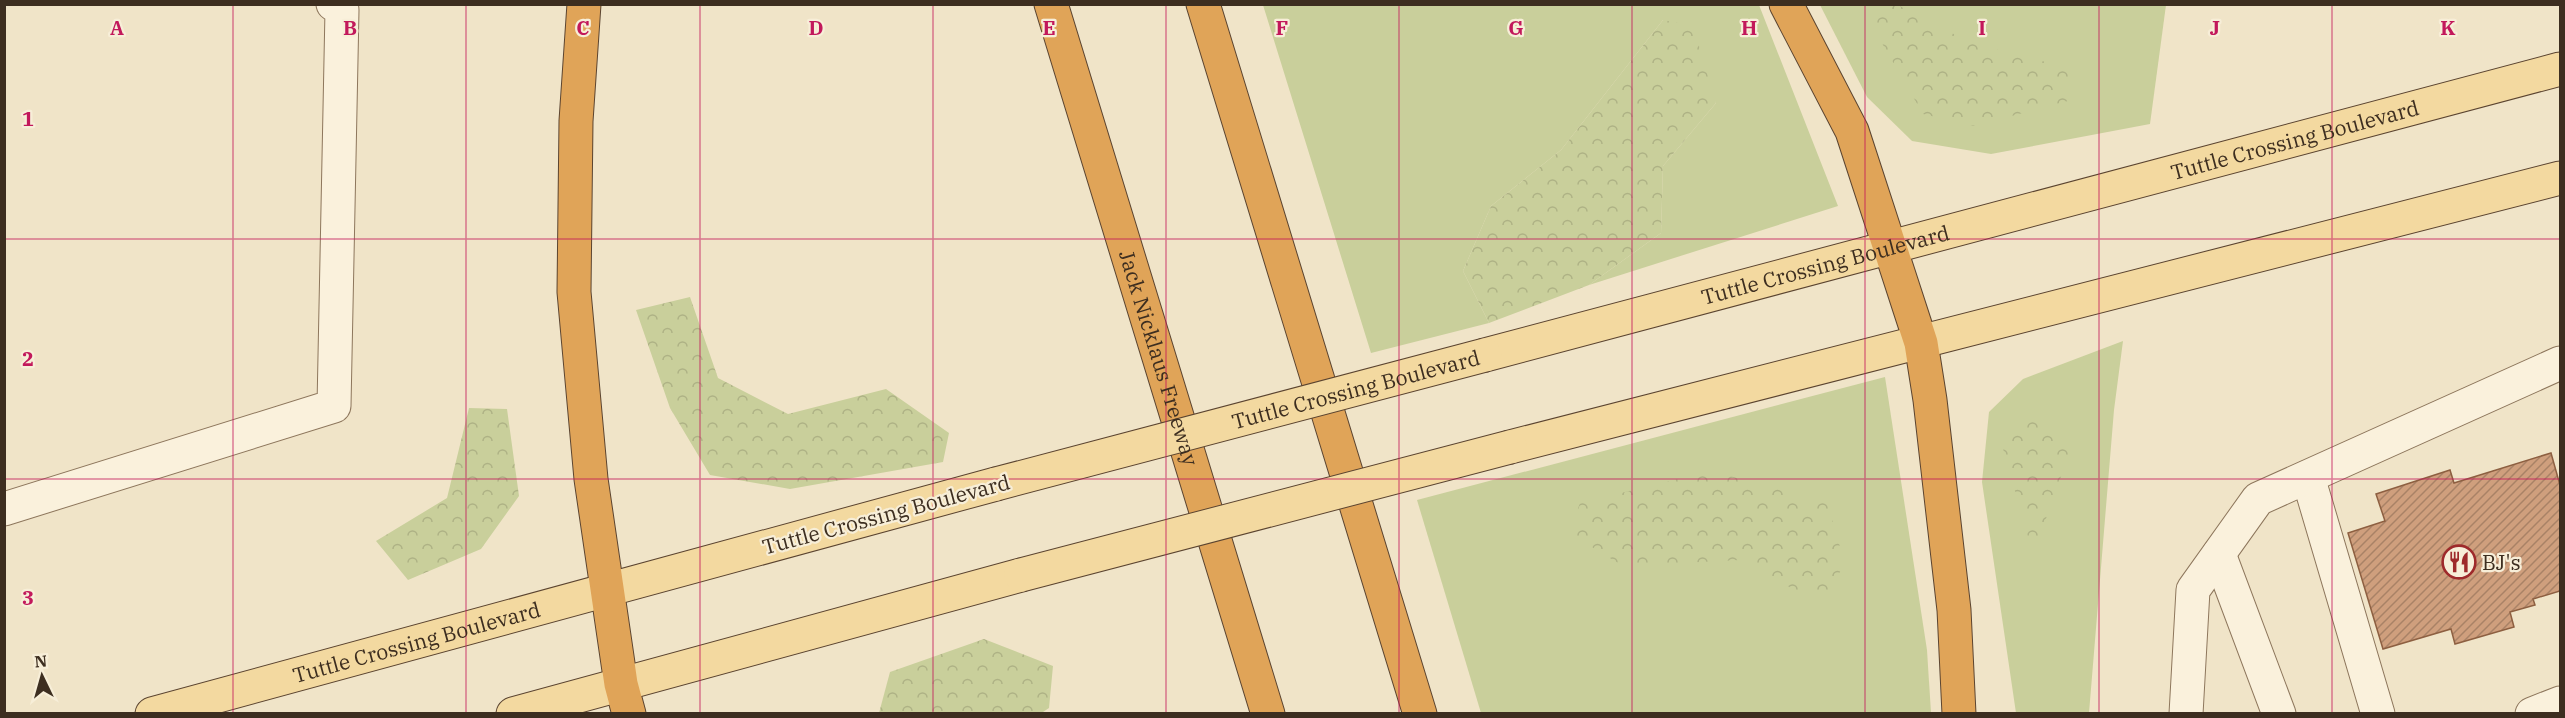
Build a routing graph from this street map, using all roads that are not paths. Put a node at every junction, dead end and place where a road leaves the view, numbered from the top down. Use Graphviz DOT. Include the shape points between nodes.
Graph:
graph roads {
  1 [pos="333,4"];
  2 [pos="584,4"];
  3 [pos="1051,4"];
  4 [pos="1203,4"];
  5 [pos="1786,4"];
  6 [pos="2560,69"];
  7 [pos="2560,178"];
  8 [pos="1891,247"];
  9 [pos="1921,343"];
  10 [pos="2560,363"];
  11 [pos="2308,477"];
  12 [pos="4,509"];
  13 [pos="2219,554"];
  14 [pos="608,589"];
  15 [pos="625,699"];
  16 [pos="2560,703"];
  17 [pos="152,714"];
  18 [pos="513,714"];
  19 [pos="1268,714"];
  20 [pos="1420,714"];
  21 [pos="1959,714"];
  22 [pos="2186,714"];
  23 [pos="2279,714"];
  24 [pos="2378,714"];
  25 [pos="2532,714"];
  1 -- 12 [label="lane" via="342,10 334,406"];
  2 -- 14 [label="highway" via="576,121 574,292 591,479"];
  3 -- 19 [label="highway, Jack Nicklaus Freeway"];
  4 -- 20 [label="highway"];
  5 -- 8 [label="highway" via="1852,131"];
  6 -- 8 [label="main road, Tuttle Crossing Boulevard"];
  7 -- 9 [label="main road"];
  8 -- 9 [label="highway"];
  8 -- 14 [label="main road, Tuttle Crossing Boulevard, bridge"];
  9 -- 15 [label="main road, bridge" via="1021,575"];
  9 -- 21 [label="highway" via="1954,610"];
  10 -- 11 [label="lane"];
  11 -- 13 [label="lane" via="2258,499"];
  11 -- 24 [label="lane"];
  13 -- 22 [label="lane" via="2193,590"];
  13 -- 23 [label="lane"];
  14 -- 15 [label="highway"];
  14 -- 17 [label="main road, Tuttle Crossing Boulevard"];
  15 -- 18 [label="main road"];
  16 -- 25 [label="lane"];
}
